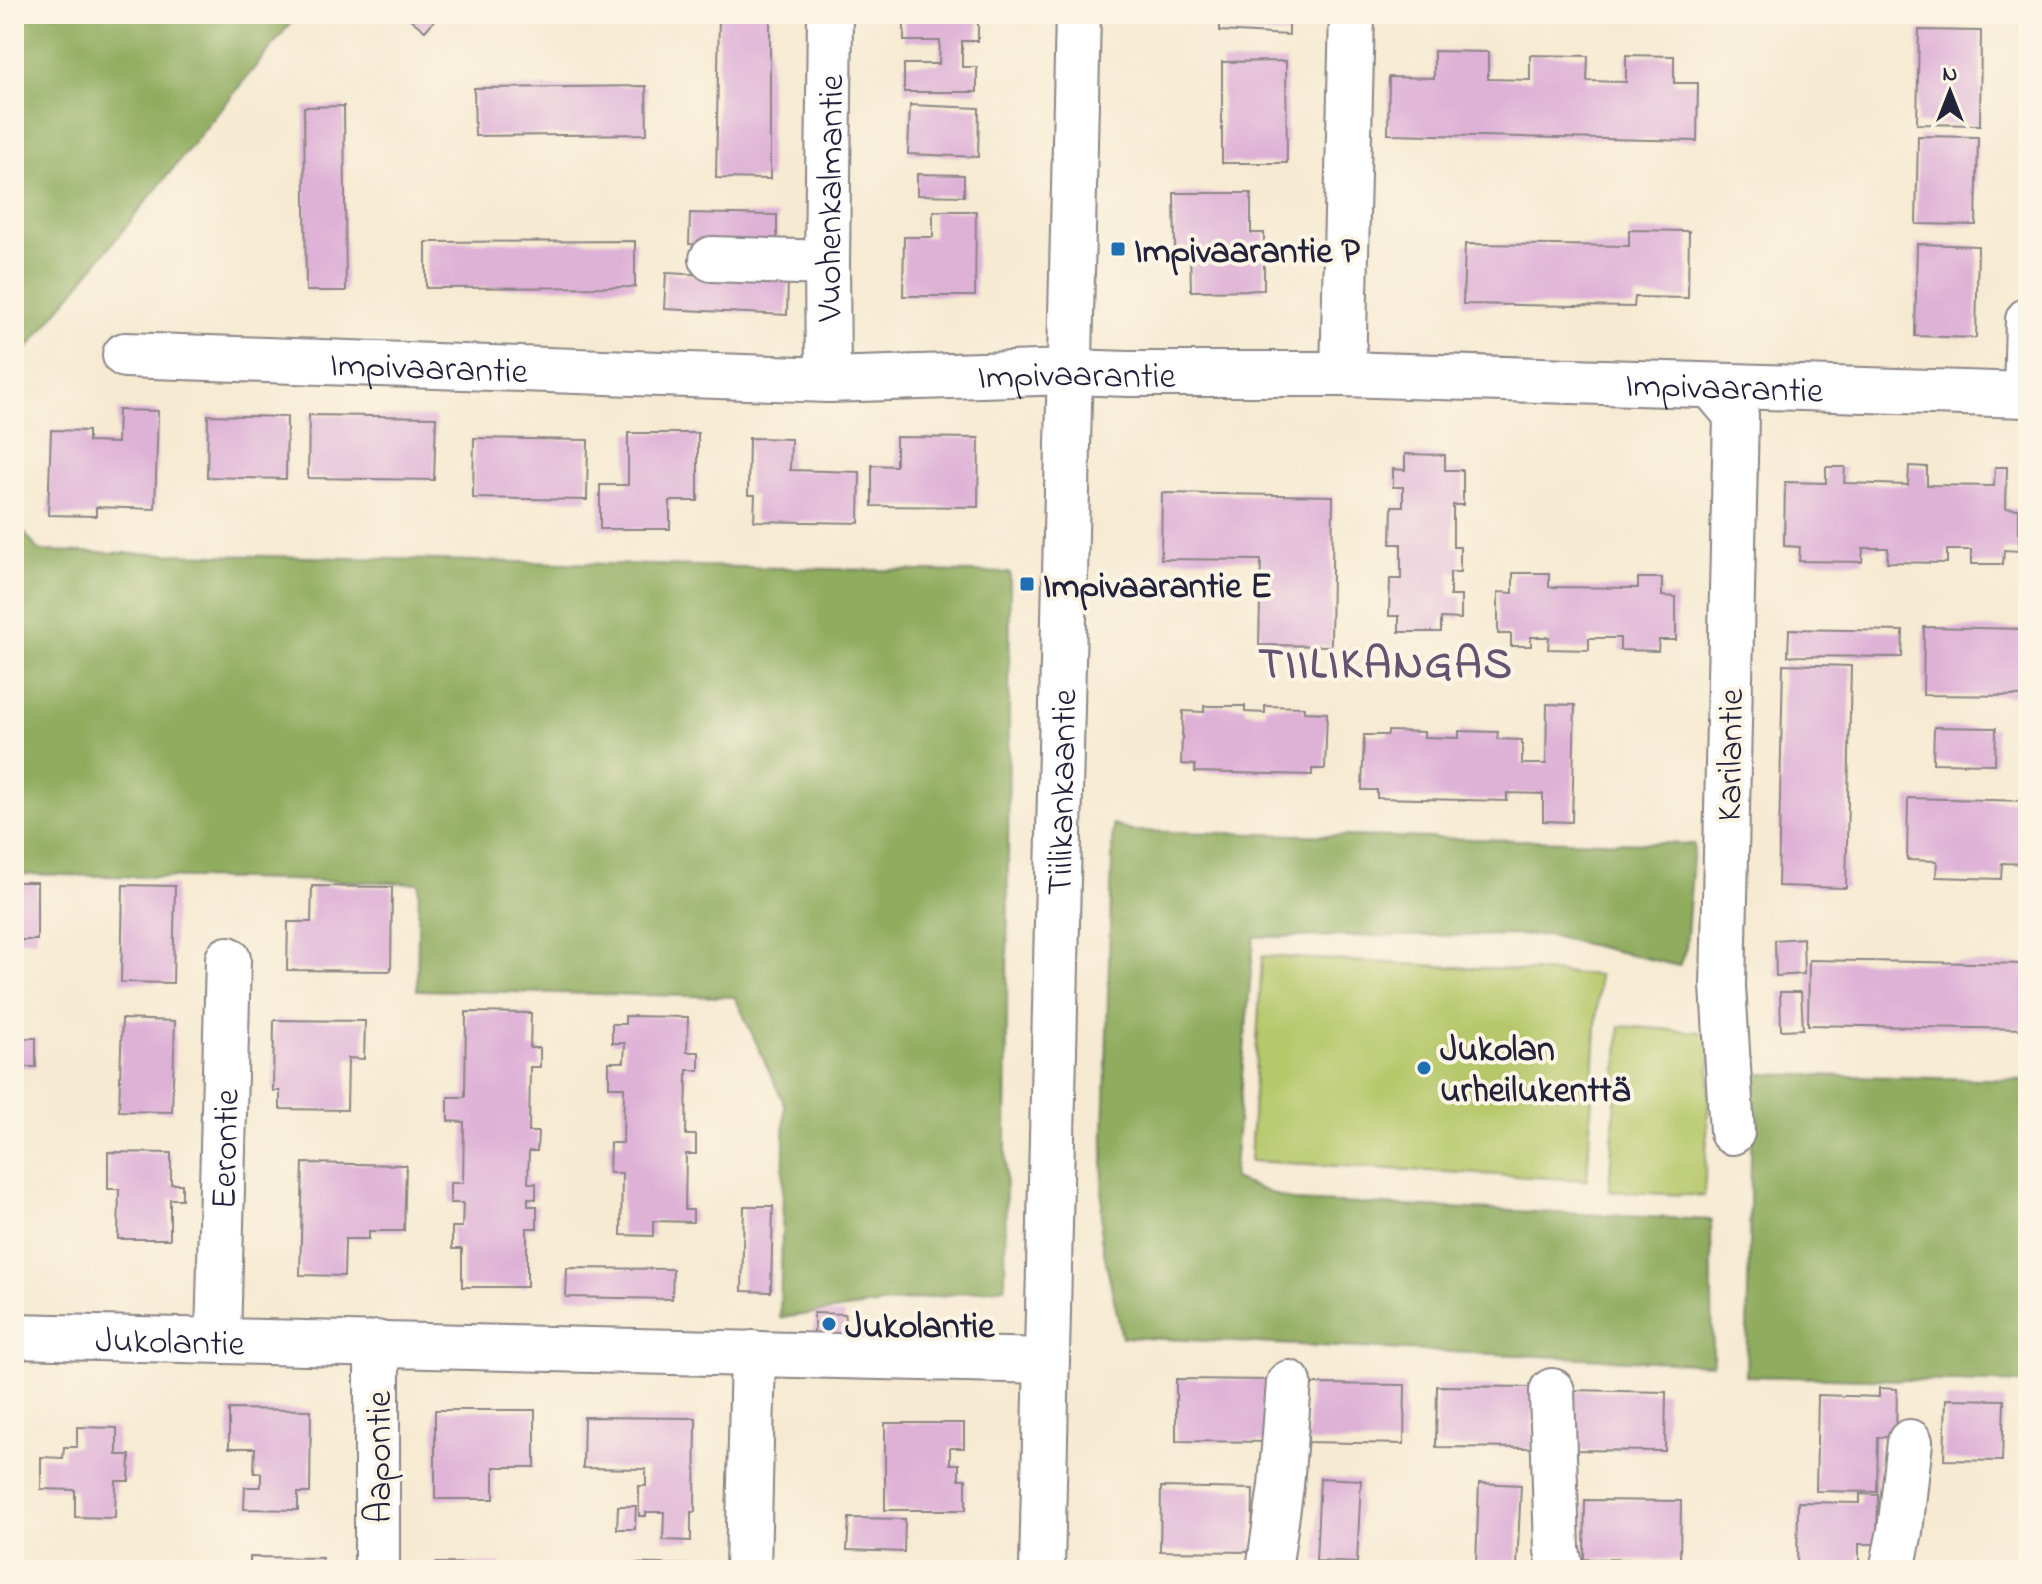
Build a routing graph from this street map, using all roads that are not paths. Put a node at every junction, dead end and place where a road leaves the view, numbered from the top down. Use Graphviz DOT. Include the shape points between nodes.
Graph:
graph roads {
  1 [pos="830,14"];
  2 [pos="1078,14"];
  3 [pos="1352,14"];
  4 [pos="712,259"];
  5 [pos="827,263"];
  6 [pos="2028,320"];
  7 [pos="125,355"];
  8 [pos="1070,372"];
  9 [pos="1343,374"];
  10 [pos="828,380"];
  11 [pos="1712,386"];
  12 [pos="2027,395"];
  13 [pos="228,959"];
  14 [pos="1732,1132"];
  15 [pos="14,1336"];
  16 [pos="218,1339"];
  17 [pos="377,1343"];
  18 [pos="753,1353"];
  19 [pos="1047,1361"];
  20 [pos="1289,1383"];
  21 [pos="1552,1391"];
  22 [pos="1910,1442"];
  23 [pos="377,1570"];
  24 [pos="748,1570"];
  25 [pos="1042,1570"];
  26 [pos="1269,1570"];
  27 [pos="1561,1570"];
  28 [pos="1892,1570"];
  1 -- 5 [label="street, Vuohenkalmantie"];
  2 -- 8 [label="street, Tiilikankaantie"];
  3 -- 9 [label="street"];
  4 -- 5 [label="street"];
  5 -- 10 [label="street, Vuohenkalmantie"];
  6 -- 12 [label="street"];
  7 -- 10 [label="street, Impivaarantie"];
  8 -- 9 [label="street, Impivaarantie"];
  8 -- 10 [label="street, Impivaarantie"];
  8 -- 19 [label="street, Tiilikankaantie"];
  9 -- 11 [label="street, Impivaarantie"];
  11 -- 12 [label="street, Impivaarantie"];
  11 -- 14 [label="street, Karilantie" via="1736,415 1723,986"];
  13 -- 16 [label="street, Eerontie"];
  15 -- 16 [label="street, Jukolantie"];
  16 -- 17 [label="street, Jukolantie"];
  17 -- 18 [label="street, Jukolantie"];
  17 -- 23 [label="street, Aapontie"];
  18 -- 19 [label="street, Jukolantie"];
  18 -- 24 [label="street"];
  19 -- 25 [label="street, Tiilikankaantie"];
  20 -- 26 [label="street"];
  21 -- 27 [label="street"];
  22 -- 28 [label="street"];
}
